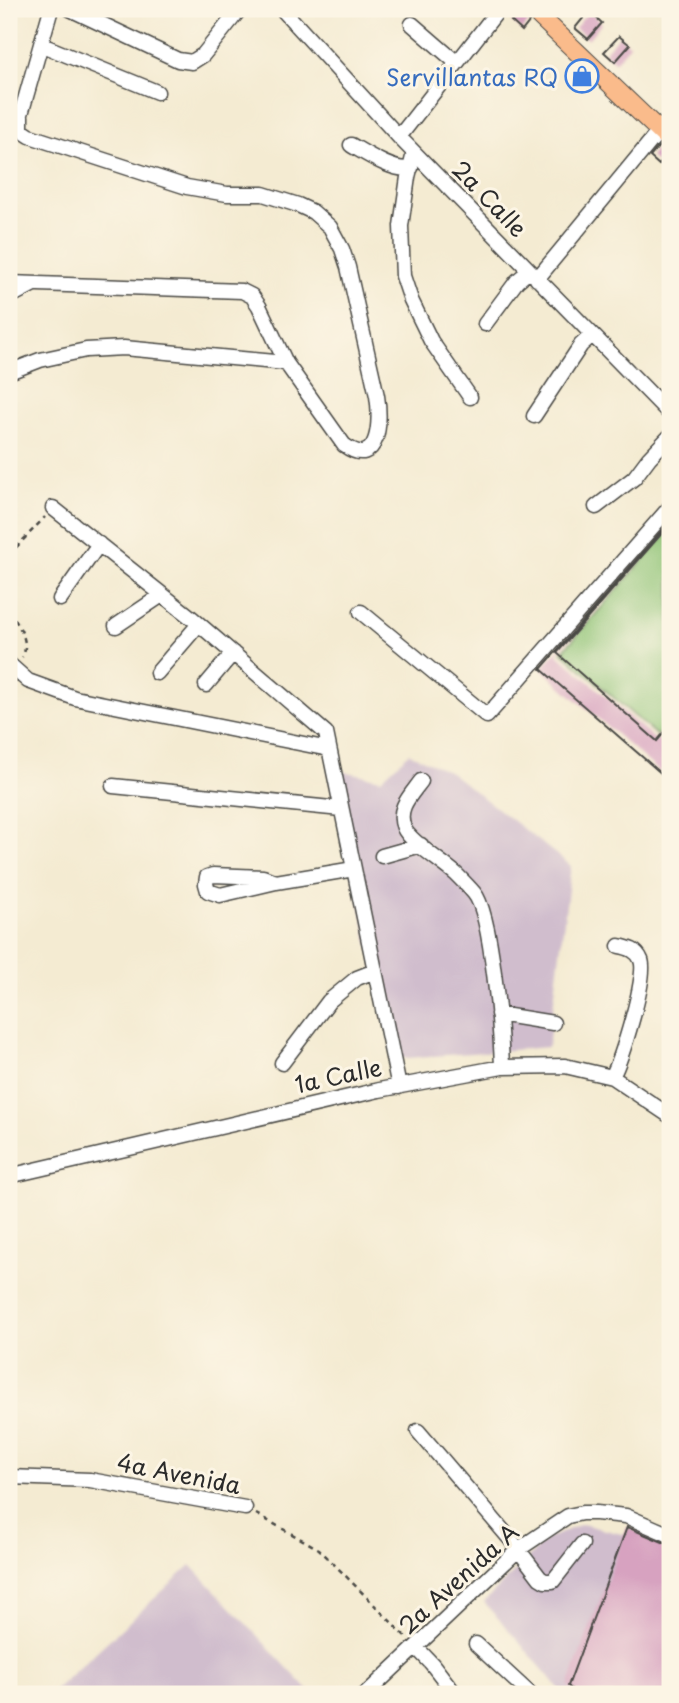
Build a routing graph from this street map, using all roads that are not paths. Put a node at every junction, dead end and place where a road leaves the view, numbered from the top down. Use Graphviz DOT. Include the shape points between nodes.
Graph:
graph roads {
  1 [pos="51,9"];
  2 [pos="70,9"];
  3 [pos="240,9"];
  4 [pos="282,9"];
  5 [pos="499,9"];
  6 [pos="532,9"];
  7 [pos="412,24"];
  8 [pos="42,45"];
  9 [pos="457,63"];
  10 [pos="157,92"];
  11 [pos="667,130"];
  12 [pos="399,137"];
  13 [pos="351,145"];
  14 [pos="414,153"];
  15 [pos="411,168"];
  16 [pos="533,275"];
  17 [pos="9,284"];
  18 [pos="34,284"];
  19 [pos="9,297"];
  20 [pos="485,324"];
  21 [pos="592,335"];
  22 [pos="286,363"];
  23 [pos="9,372"];
  24 [pos="470,397"];
  25 [pos="670,414"];
  26 [pos="534,416"];
  27 [pos="670,436"];
  28 [pos="596,507"];
  29 [pos="670,507"];
  30 [pos="53,508"];
  31 [pos="99,544"];
  32 [pos="162,595"];
  33 [pos="60,599"];
  34 [pos="361,612"];
  35 [pos="199,624"];
  36 [pos="116,626"];
  37 [pos="233,653"];
  38 [pos="11,666"];
  39 [pos="157,673"];
  40 [pos="206,685"];
  41 [pos="329,749"];
  42 [pos="421,781"];
  43 [pos="113,786"];
  44 [pos="341,809"];
  45 [pos="421,845"];
  46 [pos="382,856"];
  47 [pos="354,869"];
  48 [pos="276,882"];
  49 [pos="619,946"];
  50 [pos="375,971"];
  51 [pos="498,1014"];
  52 [pos="553,1023"];
  53 [pos="282,1063"];
  54 [pos="502,1067"];
  55 [pos="612,1077"];
  56 [pos="399,1087"];
  57 [pos="670,1116"];
  58 [pos="9,1176"];
  59 [pos="418,1431"];
  60 [pos="9,1478"];
  61 [pos="245,1508"];
  62 [pos="670,1535"];
  63 [pos="582,1544"];
  64 [pos="519,1549"];
  65 [pos="476,1644"];
  66 [pos="416,1647"];
  67 [pos="366,1694"];
  68 [pos="455,1694"];
  69 [pos="530,1694"];
  1 -- 8 [label="street"];
  2 -- 3 [label="street" via="178,60 192,62"];
  4 -- 12 [label="street, 2a Calle"];
  5 -- 9 [label="street"];
  6 -- 11 [label="main road"];
  7 -- 9 [label="street"];
  8 -- 10 [label="street"];
  8 -- 22 [label="street" via="21,114 21,130 30,136 187,187 263,194 313,212 330,227 348,267 380,410 378,435 369,449 360,453 344,445"];
  9 -- 12 [label="street"];
  11 -- 16 [label="street"];
  12 -- 14 [label="street, 2a Calle"];
  13 -- 15 [label="street" via="382,162"];
  14 -- 15 [label="street"];
  14 -- 16 [label="street, 2a Calle"];
  15 -- 24 [label="street" via="401,226 403,276 431,341"];
  16 -- 20 [label="street" via="517,282"];
  16 -- 21 [label="street, 2a Calle"];
  17 -- 18 [label="street"];
  18 -- 19 [label="street"];
  18 -- 22 [label="street" via="242,291 259,306"];
  21 -- 25 [label="street, 2a Calle"];
  21 -- 26 [label="street"];
  22 -- 23 [label="street" via="124,348 86,350"];
  27 -- 28 [label="street" via="634,478"];
  29 -- 34 [label="street" via="487,716"];
  30 -- 31 [label="street"];
  31 -- 32 [label="street"];
  31 -- 33 [label="street"];
  32 -- 35 [label="street"];
  32 -- 36 [label="street"];
  35 -- 37 [label="street"];
  35 -- 39 [label="street"];
  37 -- 40 [label="street"];
  37 -- 41 [label="street" via="326,733"];
  38 -- 41 [label="street" via="28,681 75,698"];
  41 -- 44 [label="street"];
  42 -- 45 [label="street" via="403,806 402,825"];
  43 -- 44 [label="street"];
  44 -- 47 [label="street"];
  45 -- 46 [label="street"];
  45 -- 51 [label="street" via="478,897"];
  47 -- 48 [label="street"];
  47 -- 50 [label="street"];
  49 -- 55 [label="street" via="640,956 643,970"];
  50 -- 53 [label="street" via="357,978 329,1001"];
  50 -- 56 [label="street"];
  51 -- 52 [label="street"];
  51 -- 54 [label="street"];
  54 -- 55 [label="street, 1a Calle" via="565,1066"];
  54 -- 56 [label="street, 1a Calle"];
  55 -- 57 [label="street, 1a Calle"];
  56 -- 58 [label="street, 1a Calle"];
  59 -- 64 [label="street"];
  60 -- 61 [label="street, 4a Avenida" via="90,1480"];
  62 -- 64 [label="street, 2a Avenida A" via="626,1516 582,1513 568,1516"];
  63 -- 64 [label="street" via="553,1581 540,1578"];
  64 -- 66 [label="street, 2a Avenida A"];
  65 -- 69 [label="street"];
  66 -- 67 [label="street, 2a Avenida A"];
  66 -- 68 [label="street"];
}
